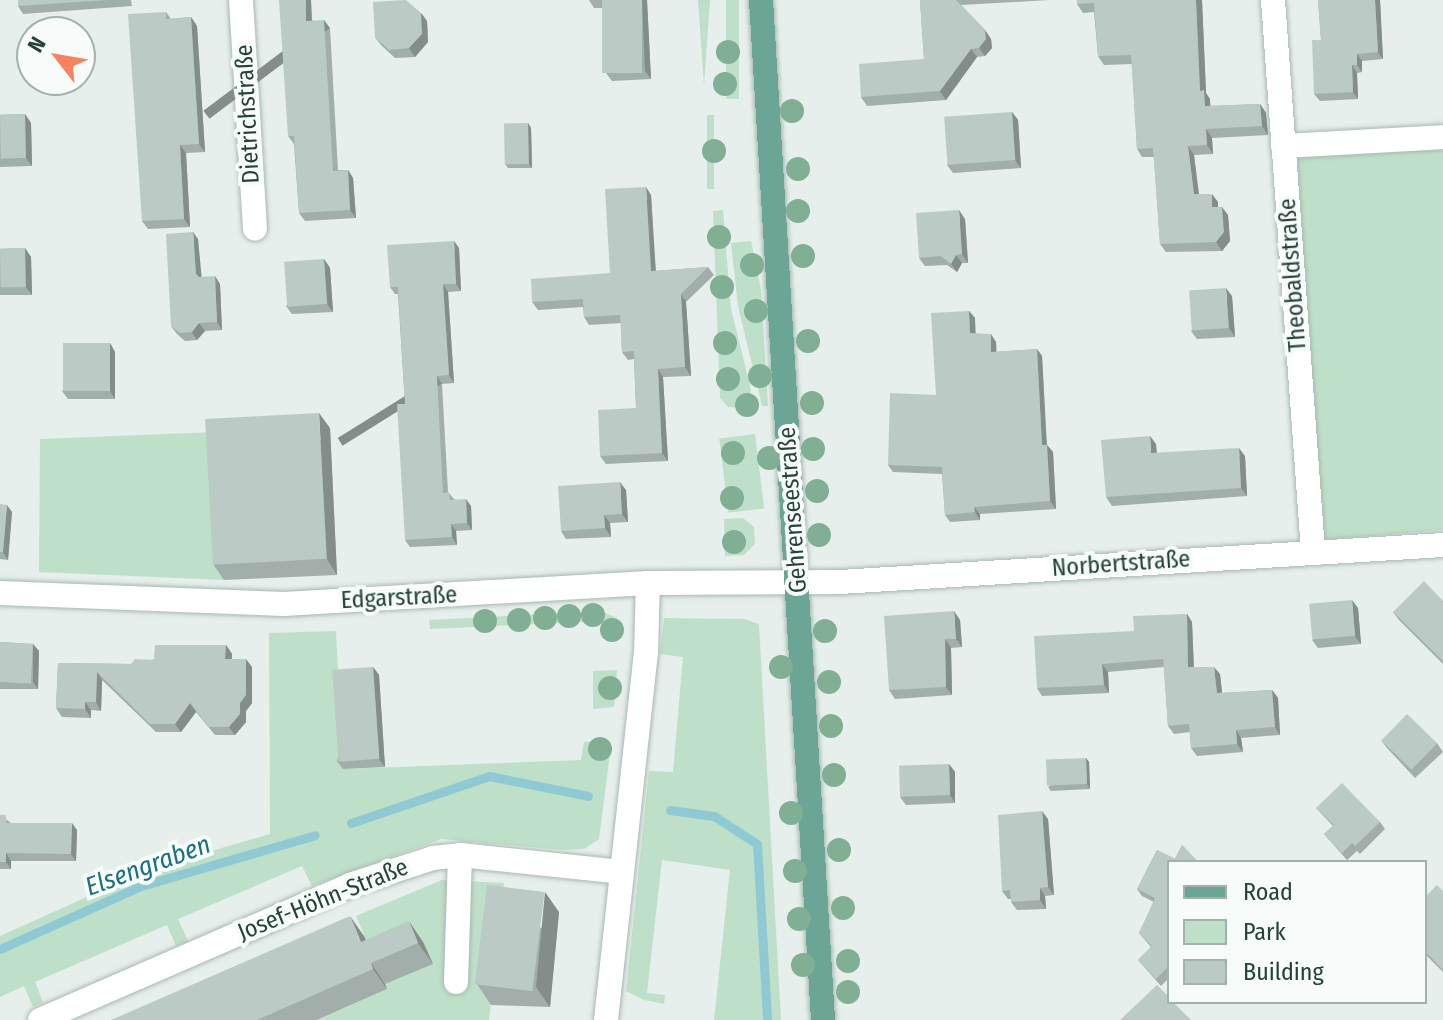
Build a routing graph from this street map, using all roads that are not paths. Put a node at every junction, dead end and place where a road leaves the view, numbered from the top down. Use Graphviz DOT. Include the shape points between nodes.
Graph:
graph roads {
  1 [pos="241,0"];
  2 [pos="761,0"];
  3 [pos="1273,0"];
  4 [pos="1443,137"];
  5 [pos="1283,146"];
  6 [pos="255,229"];
  7 [pos="1443,545"];
  8 [pos="1313,551"];
  9 [pos="648,583"];
  10 [pos="798,584"];
  11 [pos="0,593"];
  12 [pos="460,855"];
  13 [pos="621,872"];
  14 [pos="456,982"];
  15 [pos="40,1020"];
  16 [pos="606,1020"];
  17 [pos="823,1020"];
  1 -- 6 [label="street, Dietrichstraße"];
  2 -- 10 [label="main road, Gehrenseestraße"];
  3 -- 5 [label="street, Theobaldstraße"];
  4 -- 5 [label="street"];
  5 -- 8 [label="street, Theobaldstraße"];
  7 -- 8 [label="street, Norbertstraße"];
  8 -- 10 [label="street, Norbertstraße"];
  9 -- 10 [label="street, Edgarstraße"];
  9 -- 11 [label="street, Edgarstraße" via="284,604"];
  9 -- 13 [label="street" via="646,653"];
  10 -- 17 [label="main road, Gehrenseestraße"];
  12 -- 13 [label="street, Josef-Höhn-Straße"];
  12 -- 14 [label="street"];
  12 -- 15 [label="street, Josef-Höhn-Straße" via="411,864 350,885"];
  13 -- 16 [label="street"];
}
